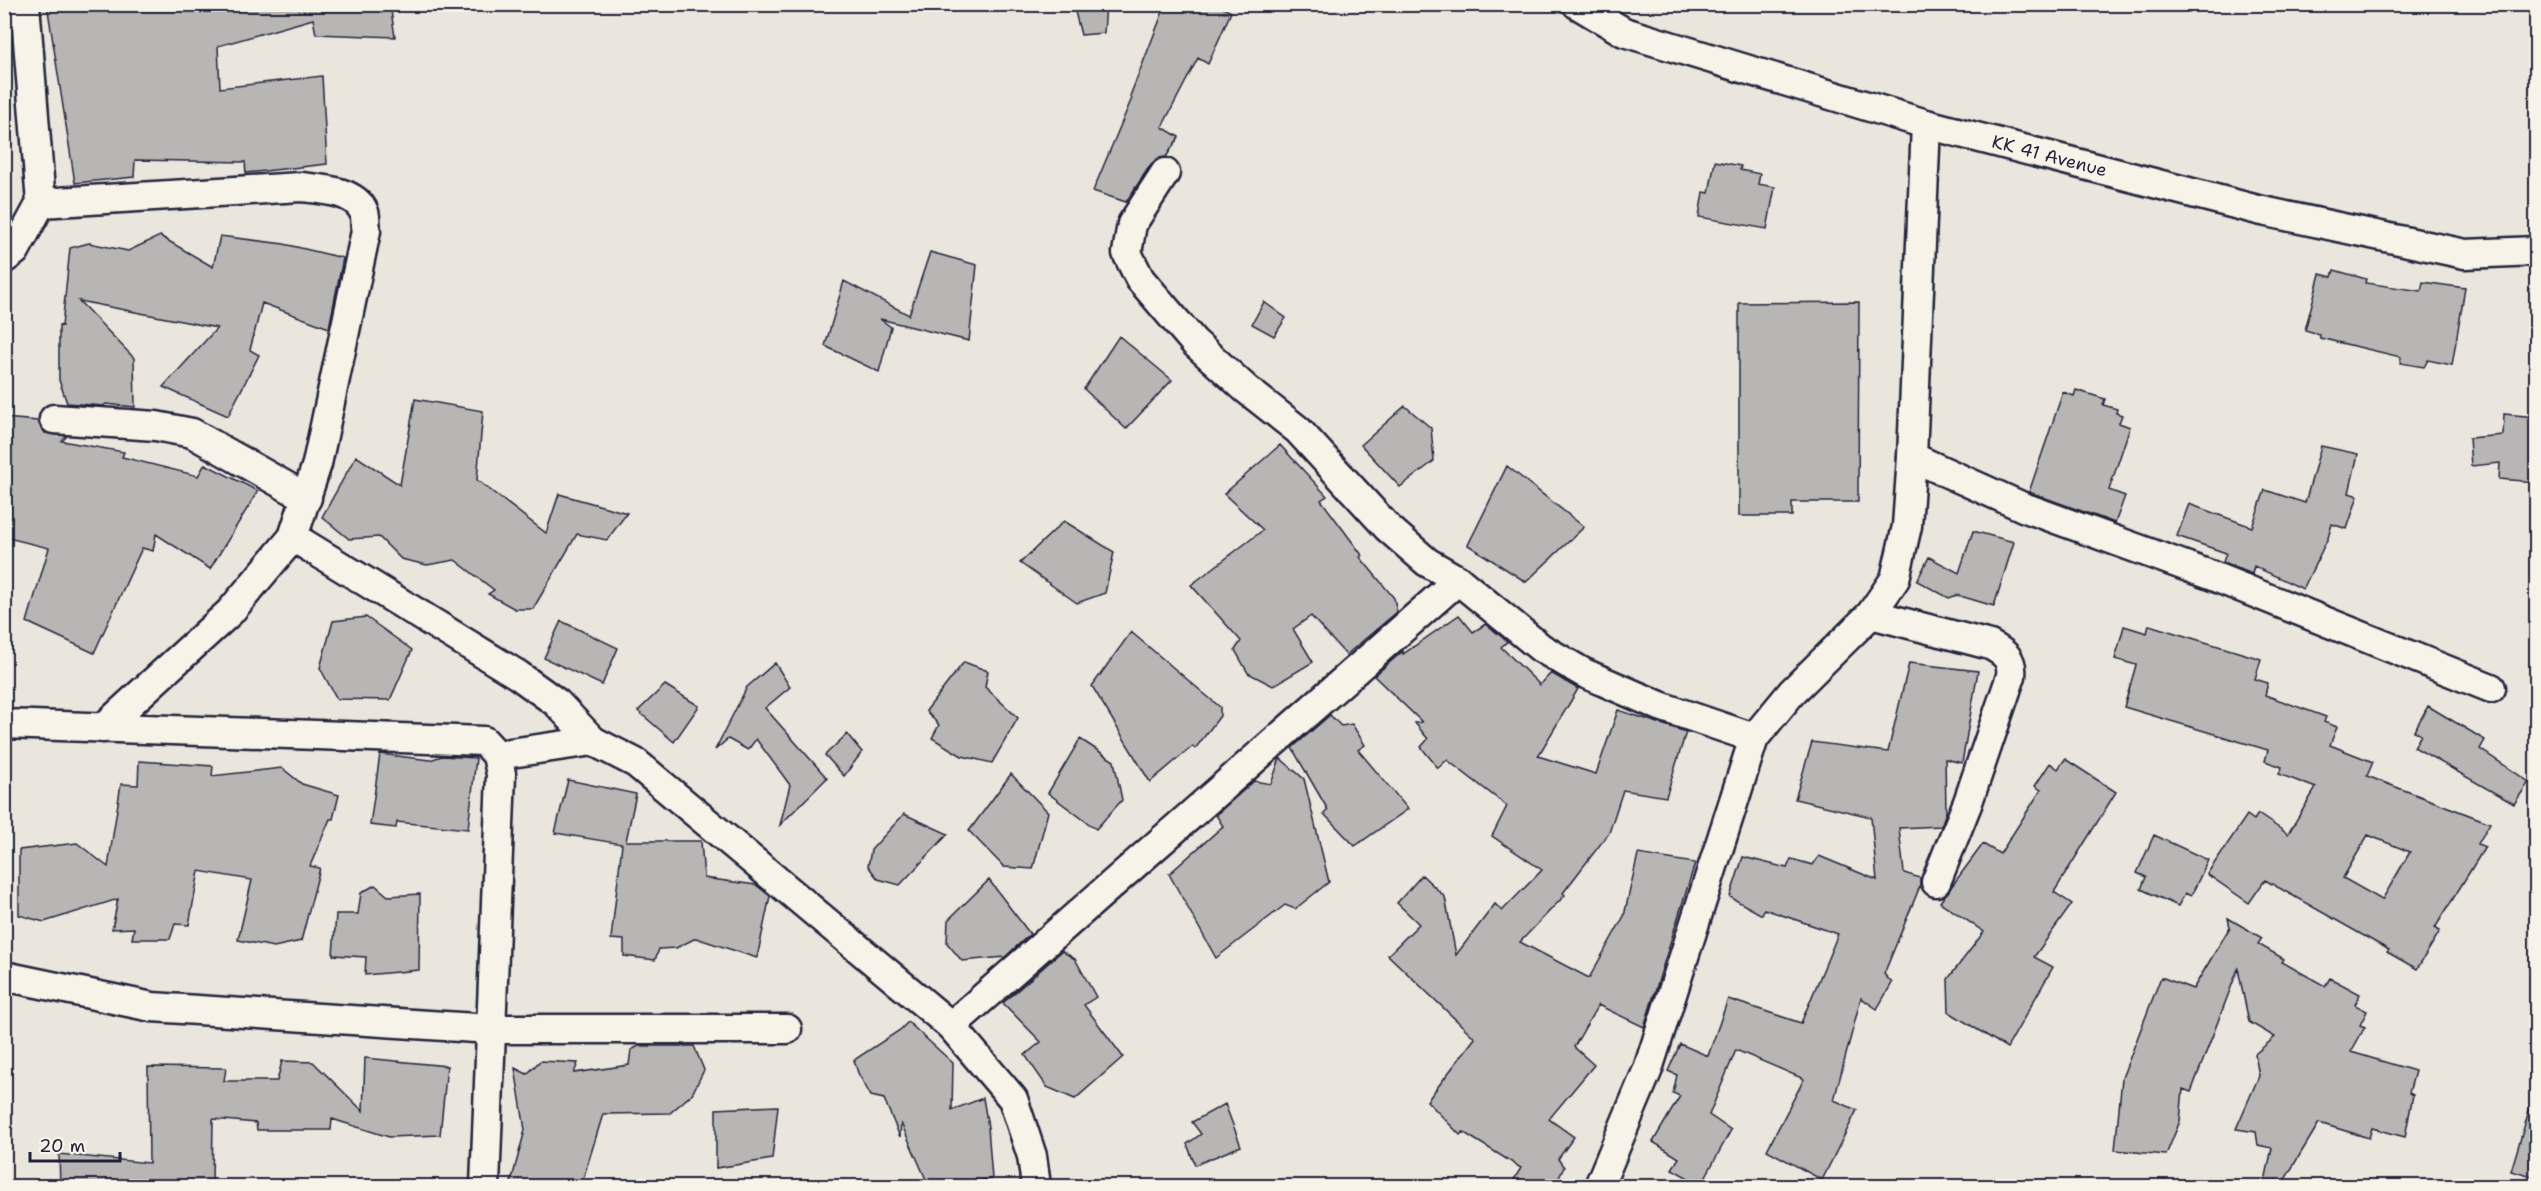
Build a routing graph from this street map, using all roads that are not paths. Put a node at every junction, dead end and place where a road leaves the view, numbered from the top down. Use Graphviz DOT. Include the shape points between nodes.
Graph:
graph roads {
  1 [pos="25,4"];
  2 [pos="1577,4"];
  3 [pos="1926,124"];
  4 [pos="1165,173"];
  5 [pos="41,203"];
  6 [pos="2536,251"];
  7 [pos="4,259"];
  8 [pos="54,419"];
  9 [pos="1912,457"];
  10 [pos="306,498"];
  11 [pos="293,537"];
  12 [pos="1458,580"];
  13 [pos="1871,614"];
  14 [pos="2491,688"];
  15 [pos="4,724"];
  16 [pos="103,728"];
  17 [pos="1754,738"];
  18 [pos="593,741"];
  19 [pos="497,755"];
  20 [pos="1936,882"];
  21 [pos="4,976"];
  22 [pos="951,1026"];
  23 [pos="491,1029"];
  24 [pos="787,1029"];
  25 [pos="485,1186"];
  26 [pos="1036,1186"];
  27 [pos="1599,1186"];
  1 -- 5 [label="street"];
  2 -- 3 [label="street, KK 41 Avenue" via="1624,32"];
  3 -- 6 [label="street, KK 41 Avenue" via="2258,210 2465,254"];
  3 -- 9 [label="street"];
  4 -- 12 [label="street" via="1132,224 1127,253 1140,279 1194,342 1298,430 1388,528 1427,562"];
  5 -- 7 [label="street" via="15,251"];
  5 -- 10 [label="street" via="301,187 339,191 364,212 366,231 317,464"];
  8 -- 10 [label="street" via="156,426 192,433"];
  9 -- 13 [label="street" via="1907,526 1894,579"];
  9 -- 14 [label="street" via="2023,507 2210,575"];
  10 -- 11 [label="street"];
  11 -- 16 [label="street" via="230,612"];
  11 -- 18 [label="street" via="518,675 557,703"];
  12 -- 17 [label="street" via="1541,648 1584,673 1660,706"];
  12 -- 22 [label="street"];
  13 -- 17 [label="street" via="1792,692"];
  13 -- 20 [label="street" via="1990,645 2004,652 2012,664 1982,760"];
  15 -- 16 [label="street"];
  16 -- 19 [label="street" via="484,741"];
  17 -- 27 [label="street" via="1648,1069"];
  18 -- 19 [label="street"];
  18 -- 22 [label="street" via="636,763"];
  19 -- 23 [label="street" via="501,774"];
  21 -- 23 [label="street" via="152,1007"];
  22 -- 26 [label="street" via="1013,1099 1032,1156"];
  23 -- 24 [label="street"];
  23 -- 25 [label="street"];
}
